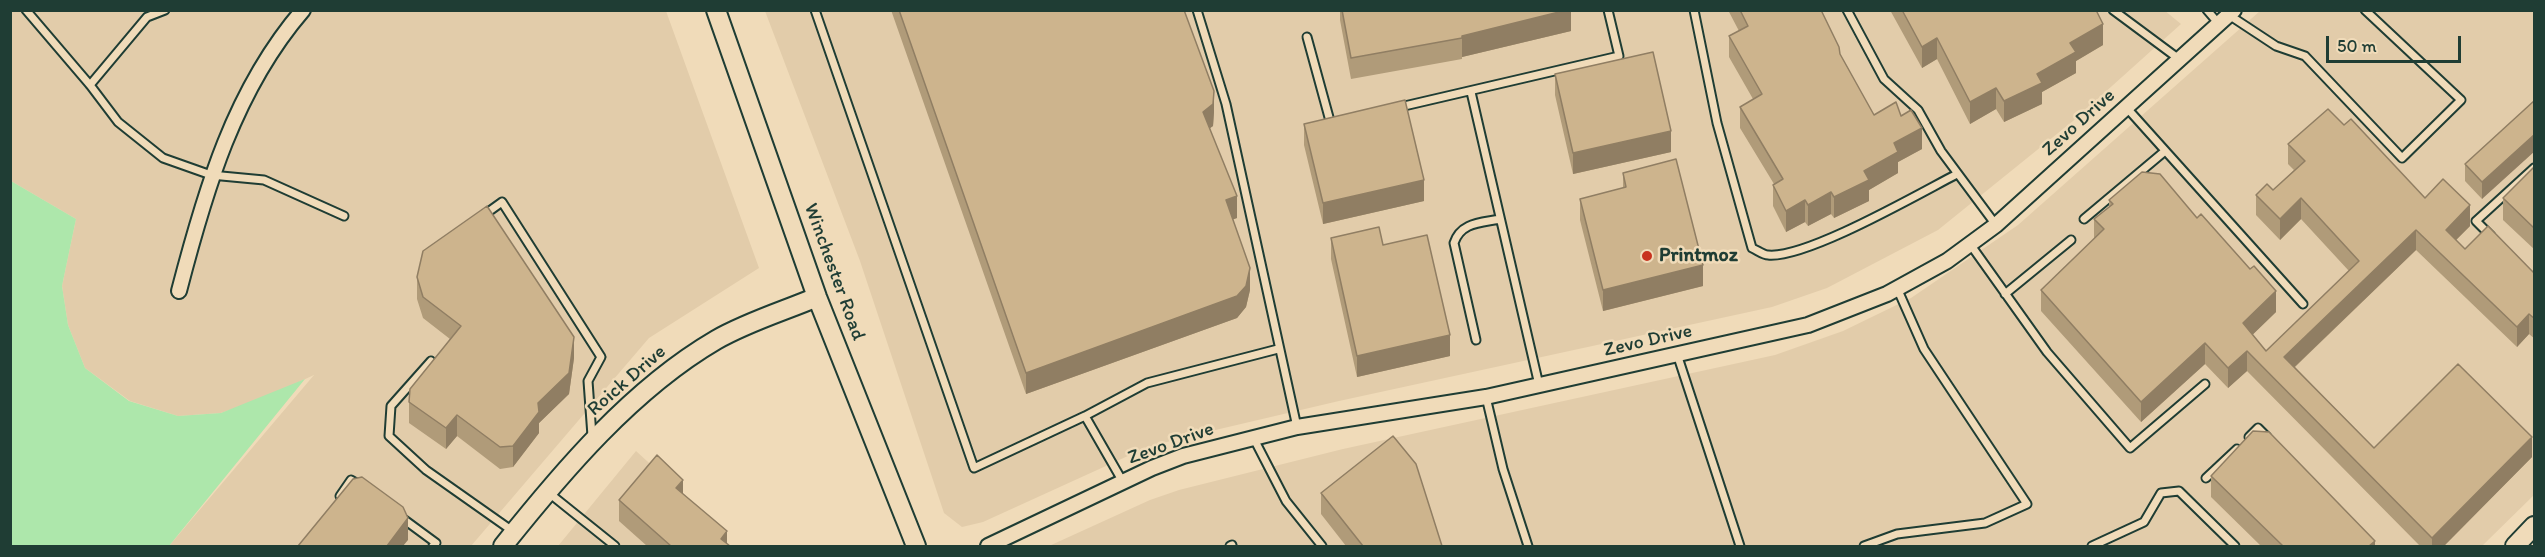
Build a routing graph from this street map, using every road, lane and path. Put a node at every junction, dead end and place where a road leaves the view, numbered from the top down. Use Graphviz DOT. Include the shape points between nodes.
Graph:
graph roads {
  1 [pos="26,10"];
  2 [pos="165,10"];
  3 [pos="303,10"];
  4 [pos="716,10"];
  5 [pos="815,10"];
  6 [pos="1197,10"];
  7 [pos="1608,10"];
  8 [pos="1694,10"];
  9 [pos="1847,10"];
  10 [pos="2113,10"];
  11 [pos="2207,10"];
  12 [pos="2365,10"];
  13 [pos="2227,16"];
  14 [pos="1307,37"];
  15 [pos="2180,58"];
  16 [pos="90,85"];
  17 [pos="1471,92"];
  18 [pos="2126,107"];
  19 [pos="1389,109"];
  20 [pos="1342,119"];
  21 [pos="2165,151"];
  22 [pos="2535,168"];
  23 [pos="1957,174"];
  24 [pos="212,175"];
  25 [pos="344,216"];
  26 [pos="1500,219"];
  27 [pos="2084,219"];
  28 [pos="478,220"];
  29 [pos="1996,225"];
  30 [pos="2071,240"];
  31 [pos="1970,244"];
  32 [pos="2501,246"];
  33 [pos="1898,288"];
  34 [pos="179,291"];
  35 [pos="2005,294"];
  36 [pos="818,297"];
  37 [pos="2303,304"];
  38 [pos="1476,340"];
  39 [pos="1278,349"];
  40 [pos="1677,354"];
  41 [pos="430,361"];
  42 [pos="2205,384"];
  43 [pos="1539,385"];
  44 [pos="1486,397"];
  45 [pos="1085,416"];
  46 [pos="1297,426"];
  47 [pos="1253,437"];
  48 [pos="592,442"];
  49 [pos="2274,445"];
  50 [pos="2206,478"];
  51 [pos="1123,483"];
  52 [pos="361,487"];
  53 [pos="547,492"];
  54 [pos="338,499"];
  55 [pos="398,515"];
  56 [pos="2535,526"];
  57 [pos="508,539"];
  58 [pos="433,546"];
  59 [pos="615,546"];
  60 [pos="916,546"];
  61 [pos="988,546"];
  62 [pos="1322,546"];
  63 [pos="1528,546"];
  64 [pos="1740,546"];
  65 [pos="1864,546"];
  66 [pos="2092,546"];
  67 [pos="2235,546"];
  68 [pos="2515,546"];
  1 -- 16 [label="lane"];
  2 -- 16 [label="lane" via="147,17"];
  3 -- 24 [label="street" via="257,77"];
  4 -- 36 [label="street, Winchester Road"];
  5 -- 45 [label="lane" via="974,468"];
  6 -- 39 [label="lane" via="1226,104"];
  7 -- 17 [label="lane" via="1619,57"];
  8 -- 23 [label="lane" via="1717,123 1752,248 1768,255 1804,249"];
  9 -- 23 [label="lane" via="1884,80 1918,110"];
  10 -- 15 [label="lane"];
  11 -- 13 [label="lane"];
  12 -- 13 [label="lane" via="2462,100 2402,158 2305,56 2276,46"];
  13 -- 15 [label="street, Zevo Drive"];
  14 -- 20 [label="lane" via="1330,122"];
  15 -- 18 [label="street, Zevo Drive"];
  16 -- 24 [label="lane" via="118,122 162,158"];
  17 -- 19 [label="lane"];
  17 -- 26 [label="lane"];
  18 -- 21 [label="lane"];
  18 -- 29 [label="street, Zevo Drive"];
  21 -- 27 [label="lane"];
  21 -- 37 [label="lane"];
  22 -- 32 [label="lane" via="2476,221"];
  23 -- 29 [label="lane"];
  24 -- 25 [label="lane" via="264,180"];
  24 -- 34 [label="street"];
  26 -- 38 [label="lane" via="1464,227 1457,232 1454,243"];
  26 -- 43 [label="lane"];
  28 -- 48 [label="lane" via="502,202 601,357 588,381"];
  29 -- 31 [label="street, Zevo Drive"];
  30 -- 35 [label="lane"];
  31 -- 33 [label="street, Zevo Drive"];
  31 -- 35 [label="lane"];
  33 -- 40 [label="street, Zevo Drive" via="1808,325"];
  33 -- 65 [label="lane" via="1924,349 2027,504 1985,523 1898,534"];
  35 -- 42 [label="lane" via="2047,352 2130,448"];
  36 -- 48 [label="street, Roick Drive" via="717,339 675,368"];
  36 -- 60 [label="street, Winchester Road"];
  39 -- 45 [label="lane" via="1147,383"];
  39 -- 46 [label="lane"];
  40 -- 43 [label="street, Zevo Drive"];
  40 -- 64 [label="lane"];
  41 -- 57 [label="lane" via="391,406 389,436"];
  43 -- 44 [label="street, Zevo Drive"];
  44 -- 46 [label="street, Zevo Drive"];
  44 -- 63 [label="lane" via="1503,469"];
  45 -- 51 [label="lane"];
  46 -- 47 [label="street, Zevo Drive"];
  47 -- 51 [label="street, Zevo Drive" via="1183,456"];
  47 -- 62 [label="lane" via="1286,501"];
  48 -- 53 [label="street, Roick Drive"];
  49 -- 50 [label="lane" via="2258,428"];
  51 -- 61 [label="street, Zevo Drive"];
  52 -- 54 [label="lane" via="351,480"];
  53 -- 57 [label="street, Roick Drive"];
  53 -- 59 [label="lane"];
  55 -- 58 [label="lane" via="435,543"];
  56 -- 68 [label="street"];
  66 -- 67 [label="lane" via="2145,522 2162,493 2179,491"];
}
